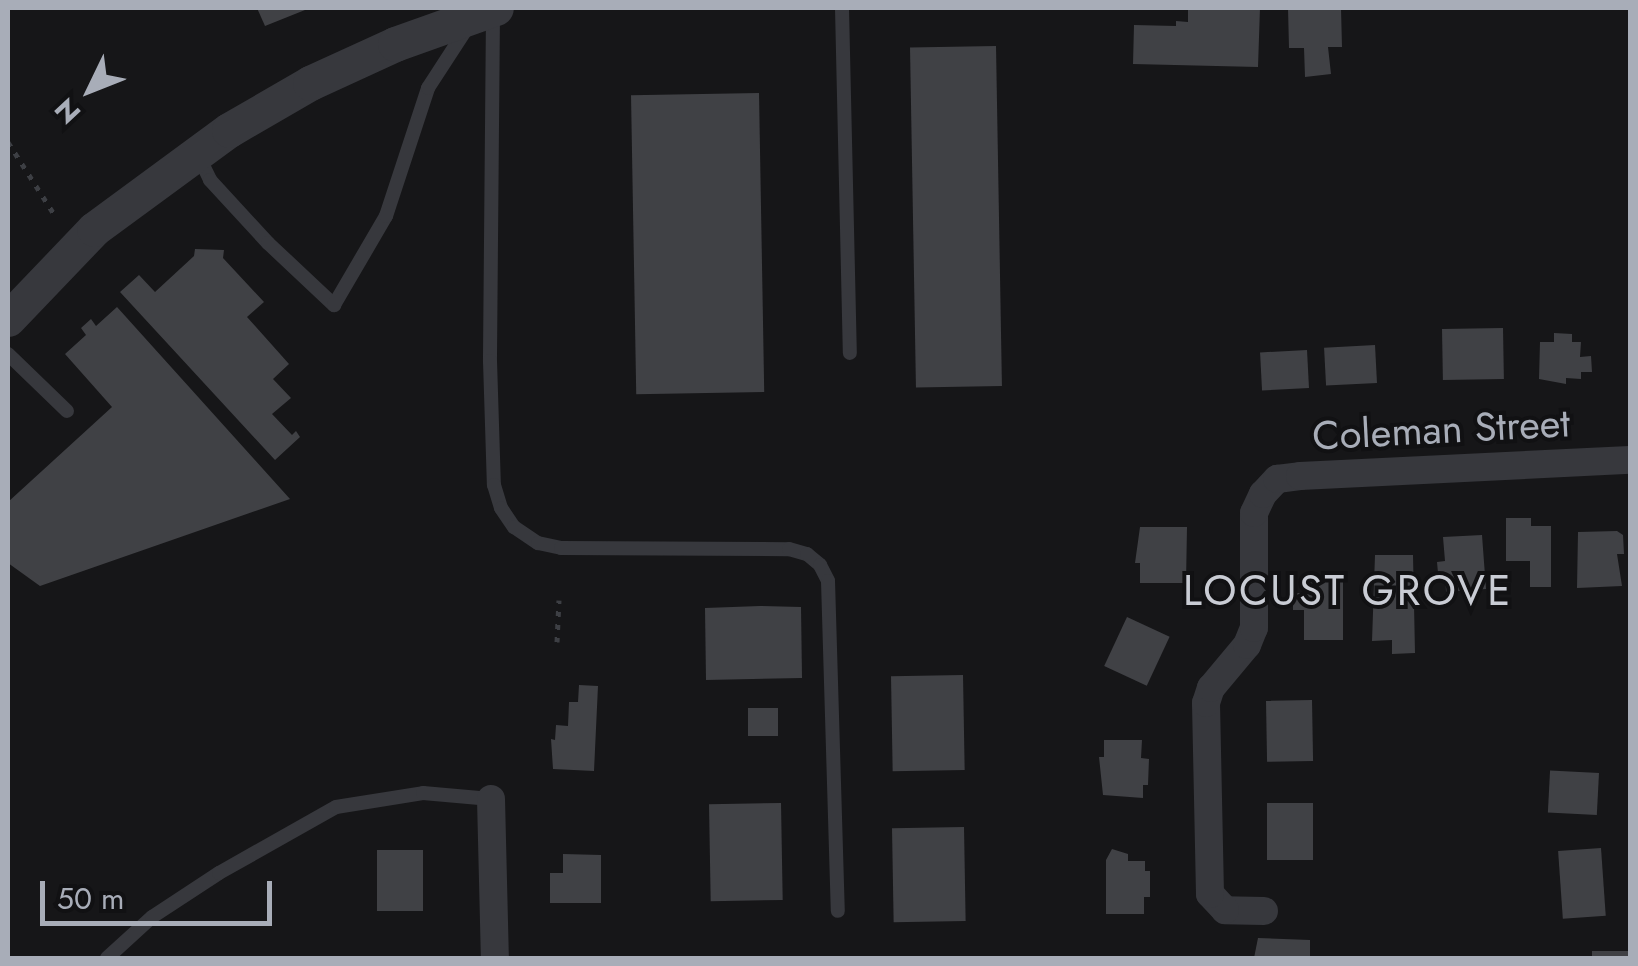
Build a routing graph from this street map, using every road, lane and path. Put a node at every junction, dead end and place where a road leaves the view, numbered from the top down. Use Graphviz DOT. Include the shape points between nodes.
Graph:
graph roads {
  1 [pos="842,8"];
  2 [pos="488,10"];
  3 [pos="8,142"];
  4 [pos="196,152"];
  5 [pos="56,217"];
  6 [pos="8,319"];
  7 [pos="850,353"];
  8 [pos="8,354"];
  9 [pos="66,412"];
  10 [pos="1630,460"];
  11 [pos="558,600"];
  12 [pos="557,642"];
  13 [pos="491,799"];
  14 [pos="1264,910"];
  15 [pos="838,911"];
  16 [pos="107,958"];
  17 [pos="494,958"];
  1 -- 7 [label="lane"];
  2 -- 4 [label="street" via="320,78"];
  2 -- 4 [label="lane" via="428,88 386,216 334,305 210,180"];
  2 -- 15 [label="lane" via="490,360 494,485 501,508 538,543 561,548 789,549 820,566 828,582"];
  3 -- 5 [label="path"];
  4 -- 6 [label="street" via="94,229"];
  8 -- 9 [label="lane"];
  10 -- 14 [label="street, Coleman Street" via="1300,476 1277,479 1263,494 1254,514 1254,628 1206,703 1210,894 1225,910"];
  11 -- 12 [label="path"];
  13 -- 16 [label="lane" via="423,793 336,806 152,917"];
  13 -- 17 [label="street"];
}
